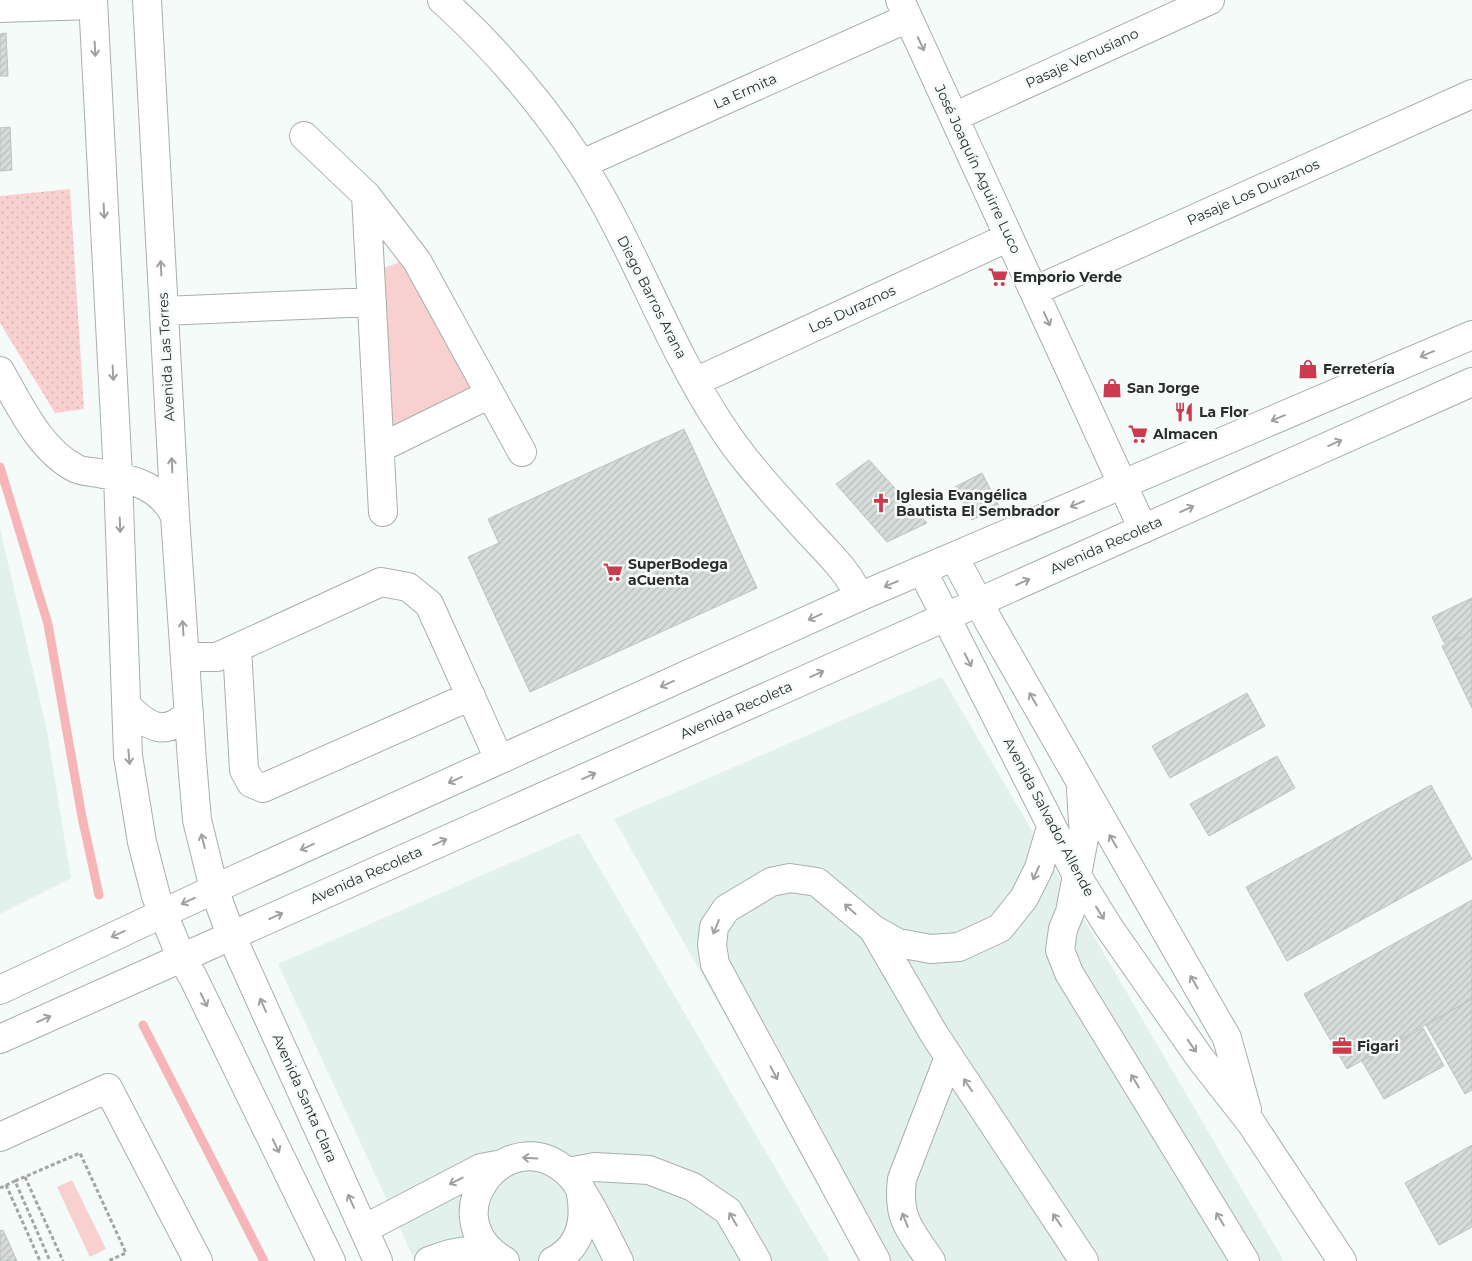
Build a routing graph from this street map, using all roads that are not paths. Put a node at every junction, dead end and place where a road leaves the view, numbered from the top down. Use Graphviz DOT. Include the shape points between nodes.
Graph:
graph roads {
  1 [pos="147,0"];
  2 [pos="442,0"];
  3 [pos="1210,0"];
  4 [pos="93,2"];
  5 [pos="17,5"];
  6 [pos="904,9"];
  7 [pos="1472,94"];
  8 [pos="954,117"];
  9 [pos="304,136"];
  10 [pos="582,164"];
  11 [pos="366,196"];
  12 [pos="1009,237"];
  13 [pos="1034,291"];
  14 [pos="372,302"];
  15 [pos="164,311"];
  16 [pos="1472,335"];
  17 [pos="0,371"];
  18 [pos="695,382"];
  19 [pos="1472,382"];
  20 [pos="490,394"];
  21 [pos="380,448"];
  22 [pos="522,452"];
  23 [pos="118,476"];
  24 [pos="1122,485"];
  25 [pos="383,512"];
  26 [pos="175,516"];
  27 [pos="1143,529"];
  28 [pos="954,557"];
  29 [pos="922,570"];
  30 [pos="859,597"];
  31 [pos="978,602"];
  32 [pos="946,616"];
  33 [pos="237,648"];
  34 [pos="185,657"];
  35 [pos="471,696"];
  36 [pos="127,706"];
  37 [pos="189,713"];
  38 [pos="499,759"];
  39 [pos="1079,780"];
  40 [pos="1051,827"];
  41 [pos="1077,876"];
  42 [pos="214,889"];
  43 [pos="162,913"];
  44 [pos="873,930"];
  45 [pos="231,935"];
  46 [pos="181,957"];
  47 [pos="0,990"];
  48 [pos="0,1039"];
  49 [pos="949,1057"];
  50 [pos="1251,1123"];
  51 [pos="0,1137"];
  52 [pos="501,1164"];
  53 [pos="574,1182"];
  54 [pos="364,1229"];
  55 [pos="327,1251"];
  56 [pos="500,1259"];
  57 [pos="198,1261"];
  58 [pos="344,1261"];
  59 [pos="378,1261"];
  60 [pos="429,1261"];
  61 [pos="553,1261"];
  62 [pos="619,1261"];
  63 [pos="757,1261"];
  64 [pos="876,1261"];
  65 [pos="931,1261"];
  66 [pos="1084,1261"];
  67 [pos="1245,1261"];
  68 [pos="1342,1261"];
  15 -- 1 [label="street, Avenida Las Torres, one-way"];
  2 -- 10 [label="street, Diego Barros Arana" via="506,64"];
  3 -- 8 [label="street, Pasaje Venusiano"];
  4 -- 5 [label="street"];
  4 -- 23 [label="street, one-way"];
  6 -- 8 [label="street, José Joaquín Aguirre Luco, one-way"];
  6 -- 10 [label="street, La Ermita"];
  7 -- 13 [label="street, Pasaje Los Duraznos"];
  8 -- 12 [label="street, José Joaquín Aguirre Luco"];
  9 -- 11 [label="street"];
  10 -- 18 [label="street, Diego Barros Arana"];
  11 -- 14 [label="street"];
  11 -- 20 [label="street" via="417,261"];
  12 -- 13 [label="street, José Joaquín Aguirre Luco"];
  12 -- 18 [label="street, Los Duraznos"];
  13 -- 24 [label="street, José Joaquín Aguirre Luco, one-way"];
  14 -- 15 [label="street"];
  14 -- 21 [label="street"];
  26 -- 15 [label="street, Avenida Las Torres, one-way"];
  16 -- 24 [label="street, one-way"];
  17 -- 23 [label="street" via="35,433 55,452 77,469"];
  18 -- 30 [label="street, Diego Barros Arana" via="742,455 839,565"];
  27 -- 19 [label="street, Avenida Recoleta, one-way"];
  20 -- 21 [label="street"];
  20 -- 22 [label="street"];
  21 -- 25 [label="street"];
  23 -- 26 [label="street" via="156,492 168,501"];
  23 -- 36 [label="street, one-way"];
  24 -- 27 [label="street, José Joaquín Aguirre Luco"];
  24 -- 28 [label="street, one-way"];
  34 -- 26 [label="street, Avenida Las Torres, one-way"];
  31 -- 27 [label="street, Avenida Recoleta, one-way"];
  28 -- 29 [label="street"];
  28 -- 31 [label="street, Avenida Salvador Allende"];
  29 -- 30 [label="street, one-way"];
  29 -- 32 [label="street, Avenida Salvador Allende"];
  30 -- 38 [label="street, one-way"];
  31 -- 32 [label="street, Avenida Recoleta"];
  39 -- 31 [label="street, Avenida Salvador Allende, one-way"];
  32 -- 40 [label="street, Avenida Salvador Allende, one-way"];
  45 -- 32 [label="street, Avenida Recoleta, one-way"];
  33 -- 34 [label="street" via="217,658"];
  33 -- 35 [label="street" via="381,582 408,587 429,604"];
  33 -- 35 [label="street" via="244,770 251,783 263,788"];
  34 -- 37 [label="street, Avenida Las Torres"];
  35 -- 38 [label="street"];
  36 -- 37 [label="street" via="152,726 166,728 179,724"];
  36 -- 43 [label="street, one-way" via="128,756 134,799"];
  42 -- 37 [label="street, Avenida Las Torres, one-way" via="197,820"];
  38 -- 42 [label="street, one-way"];
  39 -- 41 [label="street" via="1084,838"];
  50 -- 39 [label="street, Avenida Salvador Allende, one-way" via="1226,1038"];
  40 -- 41 [label="street, Avenida Salvador Allende"];
  40 -- 44 [label="street, one-way" via="1039,868 1024,898 1000,928 959,947 931,949 898,943"];
  41 -- 50 [label="street, Avenida Salvador Allende, one-way" via="1195,1050"];
  67 -- 41 [label="street, one-way" via="1069,973 1060,950"];
  42 -- 43 [label="street, one-way"];
  42 -- 45 [label="street, Avenida Las Torres"];
  43 -- 46 [label="street"];
  43 -- 47 [label="street, one-way"];
  44 -- 49 [label="street"];
  44 -- 64 [label="street, one-way" via="817,882 790,878 771,882 726,909 714,927 712,944 715,964"];
  45 -- 46 [label="street, Avenida Recoleta"];
  54 -- 45 [label="street, Avenida Santa Clara, one-way"];
  48 -- 46 [label="street, Avenida Recoleta, one-way"];
  46 -- 55 [label="street, one-way" via="194,977"];
  65 -- 49 [label="street, one-way" via="904,1222 899,1200 902,1179"];
  66 -- 49 [label="street, one-way"];
  50 -- 68 [label="street, Avenida Salvador Allende"];
  51 -- 57 [label="street" via="108,1088"];
  53 -- 52 [label="street, one-way" via="548,1159 524,1156"];
  52 -- 54 [label="street, one-way" via="481,1168"];
  52 -- 56 [label="street" via="487,1175 478,1190 474,1208 475,1225 482,1242"];
  53 -- 61 [label="street" via="584,1210 582,1228 574,1244 562,1257"];
  53 -- 62 [label="street"];
  63 -- 53 [label="street, one-way" via="728,1211 693,1187 649,1170 595,1167"];
  54 -- 59 [label="street, Avenida Santa Clara"];
  55 -- 58 [label="street"];
  56 -- 60 [label="street" via="469,1250 445,1254"];
}
